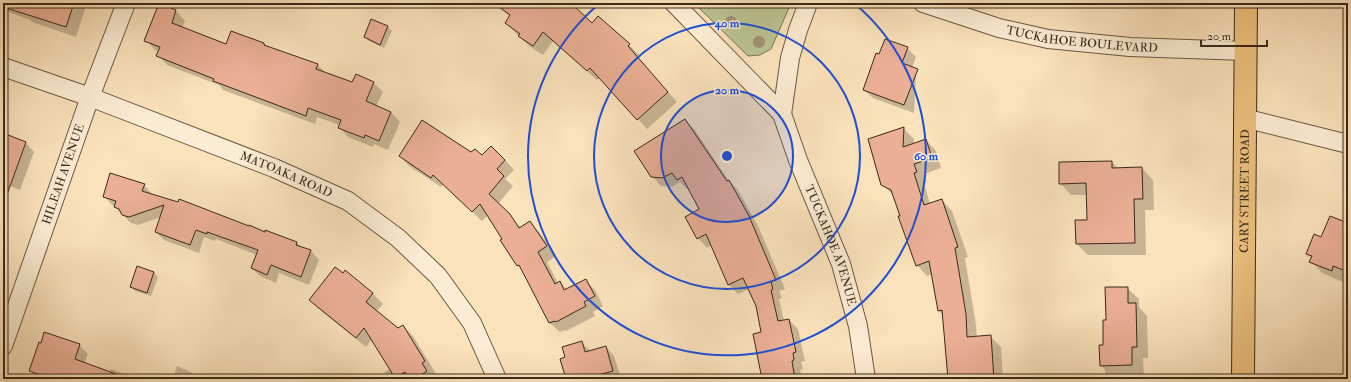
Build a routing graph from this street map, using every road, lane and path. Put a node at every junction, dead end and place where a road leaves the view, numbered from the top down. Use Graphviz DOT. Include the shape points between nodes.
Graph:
graph roads {
  1 [pos="126,3"];
  2 [pos="674,3"];
  3 [pos="808,3"];
  4 [pos="924,3"];
  5 [pos="1246,3"];
  6 [pos="1245,51"];
  7 [pos="3,67"];
  8 [pos="90,98"];
  9 [pos="782,114"];
  10 [pos="1244,118"];
  11 [pos="1348,144"];
  12 [pos="3,346"];
  13 [pos="497,379"];
  14 [pos="866,379"];
  15 [pos="1244,379"];
  1 -- 8 [label="street, HILEAH AVENUE"];
  2 -- 9 [label="street, TUCKAHOE AVENUE"];
  3 -- 9 [label="street, TUCKAHOE AVENUE" via="790,58"];
  4 -- 6 [label="street, TUCKAHOE BOULEVARD" via="999,28 1048,40 1130,47"];
  5 -- 6 [label="main road, CARY STREET ROAD"];
  6 -- 10 [label="main road, CARY STREET ROAD"];
  7 -- 8 [label="street, MATOAKA ROAD"];
  8 -- 12 [label="street, HILEAH AVENUE"];
  8 -- 13 [label="street, MATOAKA ROAD" via="274,168 348,201 398,238 438,276 472,323"];
  9 -- 14 [label="street, TUCKAHOE AVENUE" via="841,264 858,326"];
  10 -- 11 [label="street"];
  10 -- 15 [label="main road, CARY STREET ROAD"];
}
